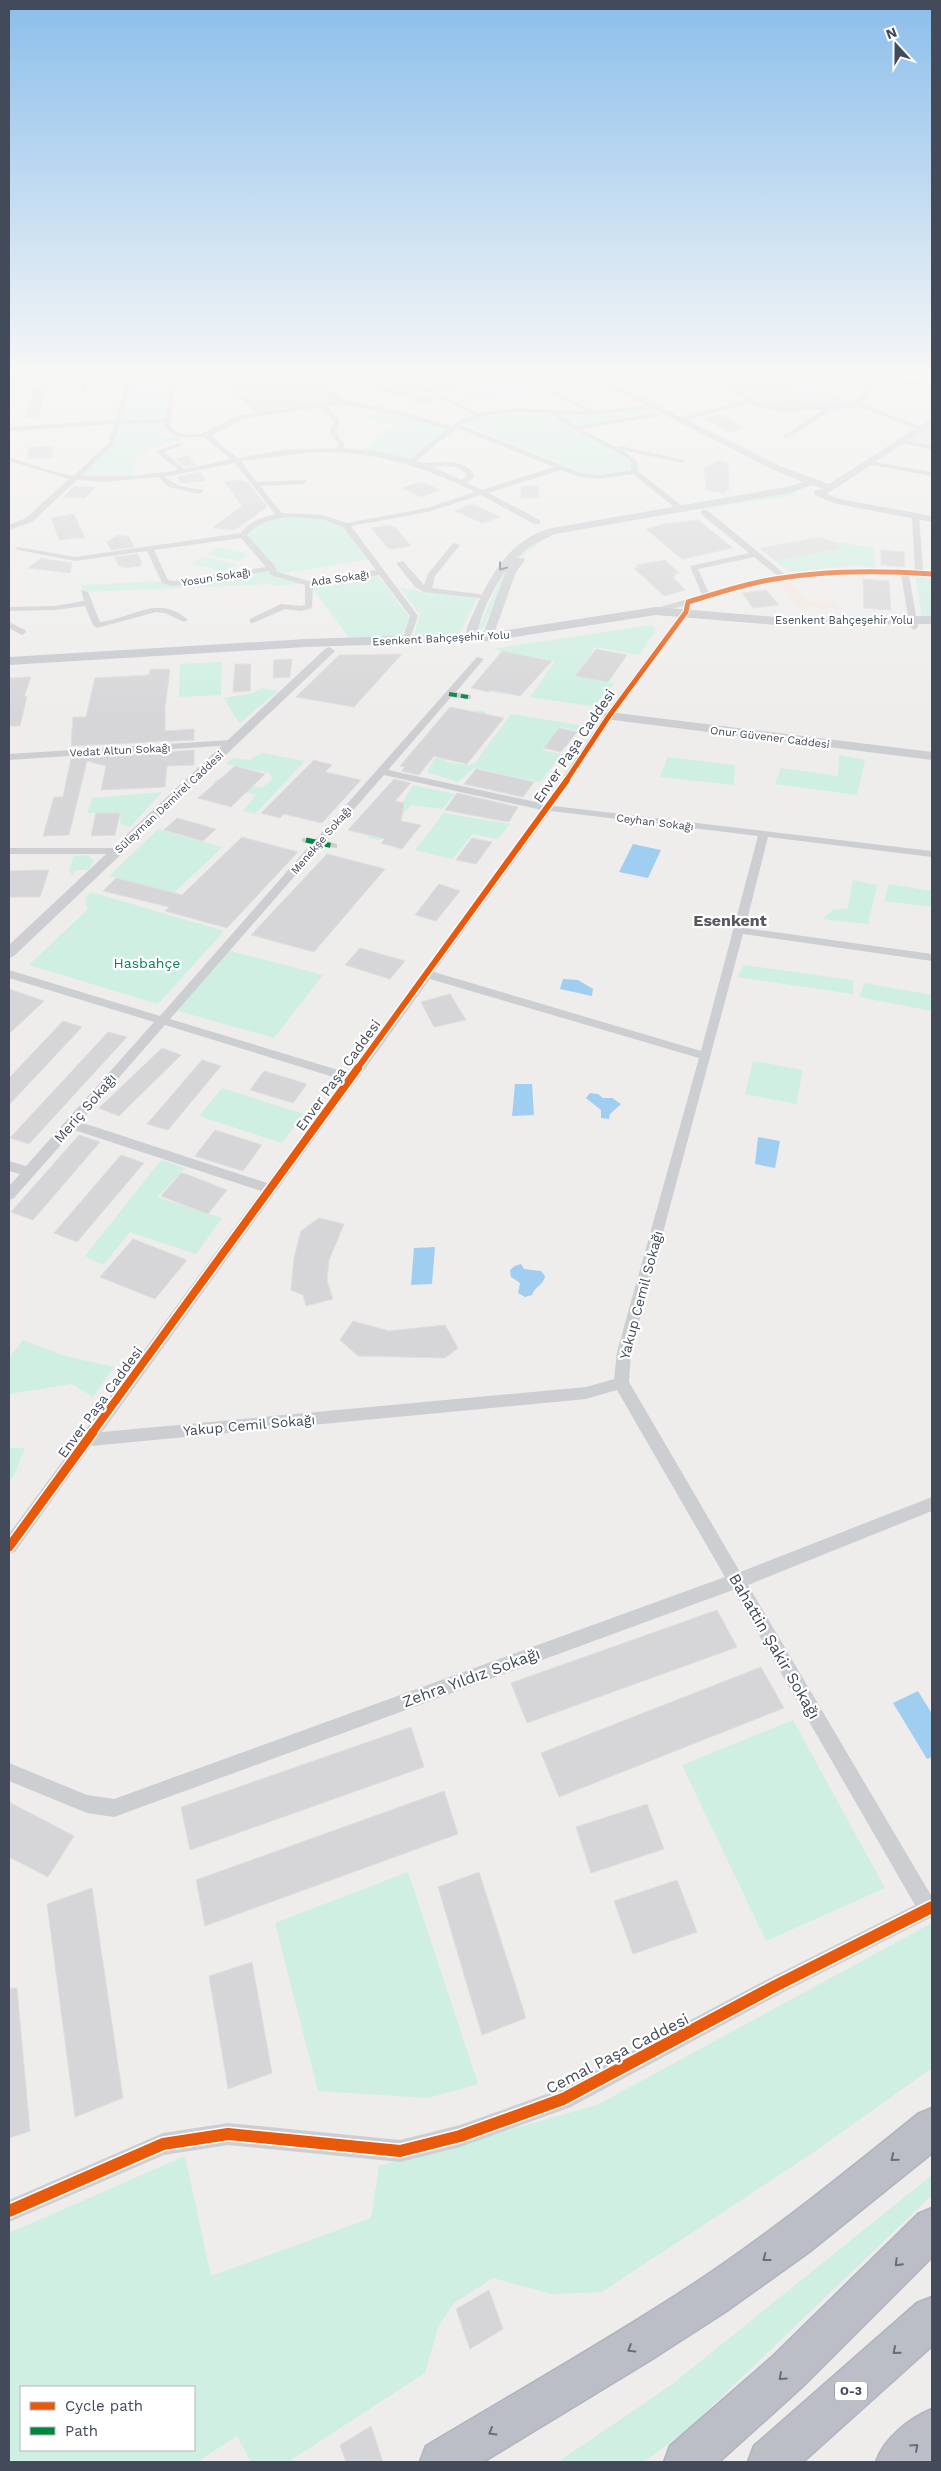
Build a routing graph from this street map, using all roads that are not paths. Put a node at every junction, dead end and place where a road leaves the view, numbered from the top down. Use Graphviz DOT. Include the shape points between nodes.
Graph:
graph roads {
  1 [pos="67,486"];
  2 [pos="171,486"];
  3 [pos="257,486"];
  4 [pos="466,486"];
  5 [pos="503,486"];
  6 [pos="653,486"];
  7 [pos="784,486"];
  8 [pos="800,486"];
  9 [pos="810,486"];
  10 [pos="822,486"];
  11 [pos="831,486"];
  12 [pos="828,488"];
  13 [pos="814,490"];
  14 [pos="198,492"];
  15 [pos="481,494"];
  16 [pos="782,497"];
  17 [pos="682,509"];
  18 [pos="704,512"];
  19 [pos="932,513"];
  20 [pos="279,514"];
  21 [pos="916,516"];
  22 [pos="932,519"];
  23 [pos="537,522"];
  24 [pos="346,525"];
  25 [pos="9,528"];
  26 [pos="544,534"];
  27 [pos="243,535"];
  28 [pos="561,535"];
  29 [pos="13,541"];
  30 [pos="456,545"];
  31 [pos="18,549"];
  32 [pos="150,549"];
  33 [pos="755,554"];
  34 [pos="9,556"];
  35 [pos="400,563"];
  36 [pos="272,568"];
  37 [pos="381,572"];
  38 [pos="905,572"];
  39 [pos="919,573"];
  40 [pos="932,574"];
  41 [pos="785,578"];
  42 [pos="309,582"];
  43 [pos="427,590"];
  44 [pos="84,592"];
  45 [pos="706,596"];
  46 [pos="484,597"];
  47 [pos="89,604"];
  48 [pos="11,610"];
  49 [pos="685,612"];
  50 [pos="184,620"];
  51 [pos="932,620"];
  52 [pos="253,621"];
  53 [pos="913,623"];
  54 [pos="9,625"];
  55 [pos="932,627"];
  56 [pos="22,632"];
  57 [pos="407,637"];
  58 [pos="347,642"];
  59 [pos="314,643"];
  60 [pos="480,645"];
  61 [pos="329,651"];
  62 [pos="9,662"];
  63 [pos="9,669"];
  64 [pos="449,694"];
  65 [pos="468,697"];
  66 [pos="608,716"];
  67 [pos="231,743"];
  68 [pos="932,756"];
  69 [pos="9,757"];
  70 [pos="381,771"];
  71 [pos="548,808"];
  72 [pos="763,834"];
  73 [pos="306,840"];
  74 [pos="319,843"];
  75 [pos="333,846"];
  76 [pos="9,851"];
  77 [pos="116,851"];
  78 [pos="932,854"];
  79 [pos="737,930"];
  80 [pos="9,953"];
  81 [pos="932,958"];
  82 [pos="9,974"];
  83 [pos="427,974"];
  84 [pos="162,1020"];
  85 [pos="706,1056"];
  86 [pos="352,1078"];
  87 [pos="71,1124"];
  88 [pos="9,1166"];
  89 [pos="29,1172"];
  90 [pos="271,1189"];
  91 [pos="9,1195"];
  92 [pos="621,1384"];
  93 [pos="88,1440"];
  94 [pos="932,1504"];
  95 [pos="9,1547"];
  96 [pos="737,1580"];
  97 [pos="9,1772"];
  98 [pos="930,1908"];
  99 [pos="932,2128"];
  100 [pos="9,2211"];
  101 [pos="932,2228"];
  102 [pos="932,2318"];
  103 [pos="932,2431"];
  104 [pos="442,2462"];
  105 [pos="686,2462"];
  106 [pos="770,2462"];
  107 [pos="898,2462"];
  1 -- 25 [label="street" via="29,520"];
  2 -- 14 [label="street"];
  3 -- 20 [label="street"];
  4 -- 15 [label="street"];
  5 -- 15 [label="street"];
  6 -- 17 [label="street"];
  7 -- 16 [label="main road"];
  8 -- 13 [label="main road" via="804,491"];
  8 -- 16 [label="main road"];
  9 -- 13 [label="main road"];
  10 -- 13 [label="main road"];
  11 -- 12 [label="main road"];
  12 -- 13 [label="main road" via="824,492"];
  12 -- 19 [label="main road" via="869,501"];
  13 -- 16 [label="main road"];
  13 -- 21 [label="main road" via="837,501"];
  15 -- 23 [label="street"];
  15 -- 24 [label="street" via="428,510"];
  16 -- 17 [label="main road"];
  16 -- 18 [label="main road"];
  17 -- 28 [label="main road"];
  18 -- 28 [label="main road"];
  18 -- 33 [label="street"];
  20 -- 24 [label="street" via="335,520"];
  20 -- 27 [label="street" via="262,519 245,530"];
  21 -- 22 [label="main road"];
  21 -- 39 [label="street"];
  23 -- 26 [label="main road"];
  23 -- 28 [label="main road"];
  24 -- 37 [label="street"];
  26 -- 28 [label="main road"];
  26 -- 46 [label="main road, one-way" via="512,554"];
  27 -- 32 [label="street"];
  27 -- 36 [label="street, Ada Sokağı"];
  28 -- 60 [label="main road" via="530,552 511,571"];
  29 -- 31 [label="street" via="22,545"];
  30 -- 43 [label="street" via="431,576"];
  31 -- 32 [label="street" via="75,559"];
  31 -- 34 [label="street"];
  32 -- 36 [label="street, Yosun Sokağı" via="165,581 172,584"];
  33 -- 41 [label="street"];
  33 -- 45 [label="street" via="693,568"];
  35 -- 43 [label="street" via="418,585"];
  36 -- 42 [label="street, Ada Sokağı" via="272,573"];
  37 -- 42 [label="street, Ada Sokağı"];
  37 -- 57 [label="street" via="414,616"];
  38 -- 39 [label="street"];
  38 -- 41 [label="street"];
  38 -- 53 [label="street"];
  39 -- 40 [label="street"];
  41 -- 45 [label="street"];
  42 -- 52 [label="street" via="309,606 284,606"];
  43 -- 46 [label="street"];
  44 -- 47 [label="street"];
  45 -- 49 [label="street"];
  46 -- 60 [label="main road" via="471,632"];
  47 -- 48 [label="street"];
  47 -- 50 [label="street" via="97,625 119,622 153,609"];
  49 -- 53 [label="main road, Esenkent Bahçeşehir Yolu" via="791,628"];
  49 -- 60 [label="main road, Esenkent Bahçeşehir Yolu"];
  49 -- 60 [label="main road, Esenkent Bahçeşehir Yolu" via="656,612"];
  49 -- 66 [label="street, Enver Paşa Caddesi"];
  51 -- 53 [label="main road, Esenkent Bahçeşehir Yolu"];
  53 -- 55 [label="main road, Esenkent Bahçeşehir Yolu"];
  54 -- 56 [label="street"];
  58 -- 59 [label="main road, Esenkent Bahçeşehir Yolu"];
  58 -- 60 [label="main road, Esenkent Bahçeşehir Yolu"];
  58 -- 61 [label="main road"];
  59 -- 61 [label="main road"];
  59 -- 62 [label="main road, Esenkent Bahçeşehir Yolu"];
  60 -- 61 [label="main road, Esenkent Bahçeşehir Yolu"];
  60 -- 64 [label="street, Menekşe Sokağı"];
  61 -- 63 [label="main road, Esenkent Bahçeşehir Yolu"];
  61 -- 67 [label="main road, Süleyman Demirel Caddesi"];
  64 -- 65 [label="street"];
  64 -- 70 [label="street, Menekşe Sokağı"];
  66 -- 68 [label="main road, Onur Güvener Caddesi"];
  66 -- 71 [label="street, Enver Paşa Caddesi"];
  67 -- 69 [label="street, Vedat Altun Sokağı"];
  67 -- 77 [label="main road, Süleyman Demirel Caddesi"];
  70 -- 71 [label="street, Ceyhan Sokağı"];
  70 -- 74 [label="street, Menekşe Sokağı"];
  71 -- 72 [label="street, Ceyhan Sokağı"];
  71 -- 83 [label="street, Enver Paşa Caddesi"];
  72 -- 78 [label="street, Ceyhan Sokağı"];
  72 -- 79 [label="street, Yakup Cemil Sokağı"];
  73 -- 74 [label="street"];
  74 -- 75 [label="street"];
  74 -- 84 [label="street, Menekşe Sokağı"];
  76 -- 77 [label="street"];
  77 -- 80 [label="main road, Süleyman Demirel Caddesi"];
  79 -- 81 [label="street"];
  79 -- 85 [label="street, Yakup Cemil Sokağı"];
  82 -- 84 [label="street"];
  83 -- 85 [label="street"];
  83 -- 86 [label="street, Enver Paşa Caddesi"];
  84 -- 86 [label="street"];
  84 -- 87 [label="street, Meriç Sokağı"];
  85 -- 92 [label="street, Yakup Cemil Sokağı" via="624,1352"];
  86 -- 90 [label="street, Enver Paşa Caddesi"];
  87 -- 89 [label="street, Meriç Sokağı"];
  87 -- 90 [label="street"];
  88 -- 89 [label="street"];
  89 -- 91 [label="street, Meriç Sokağı"];
  90 -- 93 [label="street, Enver Paşa Caddesi"];
  92 -- 93 [label="street, Yakup Cemil Sokağı" via="586,1393"];
  92 -- 96 [label="street, Bahattin Şakir Sokağı"];
  93 -- 95 [label="street, Enver Paşa Caddesi"];
  94 -- 96 [label="street, Zehra Yıldız Sokağı"];
  96 -- 97 [label="street, Zehra Yıldız Sokağı" via="114,1808 87,1804"];
  96 -- 98 [label="street, Bahattin Şakir Sokağı"];
  98 -- 100 [label="street, Cemal Paşa Caddesi" via="563,2099 460,2136 400,2151 228,2134 163,2144"];
  99 -- 104 [label="highway, one-way" via="748,2272 636,2346"];
  101 -- 105 [label="highway, one-way" via="787,2372"];
  102 -- 106 [label="highway, O-3, one-way"];
  107 -- 103 [label="highway, one-way"];
}
